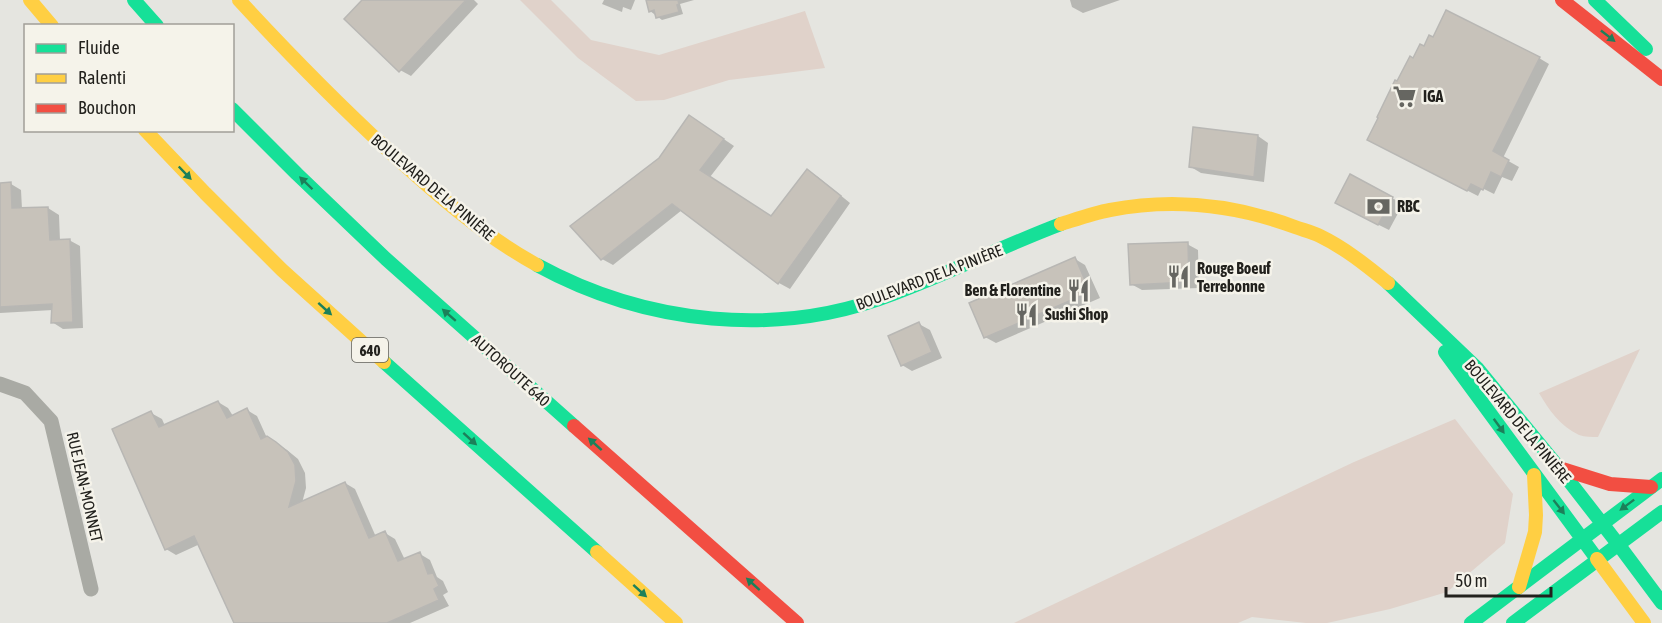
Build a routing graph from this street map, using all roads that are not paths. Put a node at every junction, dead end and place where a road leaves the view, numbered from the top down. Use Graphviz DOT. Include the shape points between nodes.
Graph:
graph roads {
  1 [pos="30,0"];
  2 [pos="134,0"];
  3 [pos="239,0"];
  4 [pos="1562,0"];
  5 [pos="1595,0"];
  6 [pos="50,24"];
  7 [pos="155,24"];
  8 [pos="1662,65"];
  9 [pos="1662,79"];
  10 [pos="234,111"];
  11 [pos="147,132"];
  12 [pos="1411,304"];
  13 [pos="0,384"];
  14 [pos="1559,468"];
  15 [pos="1534,475"];
  16 [pos="1656,483"];
  17 [pos="1662,512"];
  18 [pos="1603,524"];
  19 [pos="1583,539"];
  20 [pos="1618,544"];
  21 [pos="1597,560"];
  22 [pos="1519,586"];
  23 [pos="91,589"];
  24 [pos="1662,603"];
  25 [pos="676,623"];
  26 [pos="797,623"];
  27 [pos="1471,623"];
  28 [pos="1513,623"];
  29 [pos="1644,623"];
  1 -- 6 [label="main road"];
  2 -- 7 [label="main road"];
  3 -- 12 [label="main road, BOULEVARD DE LA PINIÈRE" via="344,109 479,228 564,280 641,308 705,319 746,320 830,312 898,292 1072,220 1120,208 1164,204 1244,211 1320,236 1362,262"];
  4 -- 9 [label="main road, one-way"];
  5 -- 8 [label="main road"];
  26 -- 10 [label="main road, AUTOROUTE 640, one-way" via="394,266"];
  11 -- 25 [label="main road, 640, one-way" via="282,270"];
  12 -- 14 [label="main road, BOULEVARD DE LA PINIÈRE" via="1477,368"];
  12 -- 15 [label="main road, BOULEVARD DE LA PINIÈRE, one-way"];
  13 -- 23 [label="street, RUE JEAN-MONNET" via="25,393 51,421"];
  14 -- 16 [label="main road" via="1610,484"];
  14 -- 18 [label="main road, BOULEVARD DE LA PINIÈRE"];
  15 -- 19 [label="main road, BOULEVARD DE LA PINIÈRE, one-way"];
  15 -- 22 [label="main road" via="1535,532"];
  16 -- 18 [label="main road, one-way"];
  17 -- 20 [label="main road"];
  18 -- 19 [label="main road"];
  18 -- 20 [label="main road, BOULEVARD DE LA PINIÈRE"];
  19 -- 21 [label="main road, BOULEVARD DE LA PINIÈRE"];
  19 -- 22 [label="main road"];
  20 -- 21 [label="main road"];
  20 -- 24 [label="main road, BOULEVARD DE LA PINIÈRE"];
  21 -- 28 [label="main road"];
  21 -- 29 [label="main road, BOULEVARD DE LA PINIÈRE"];
  22 -- 27 [label="main road"];
}
